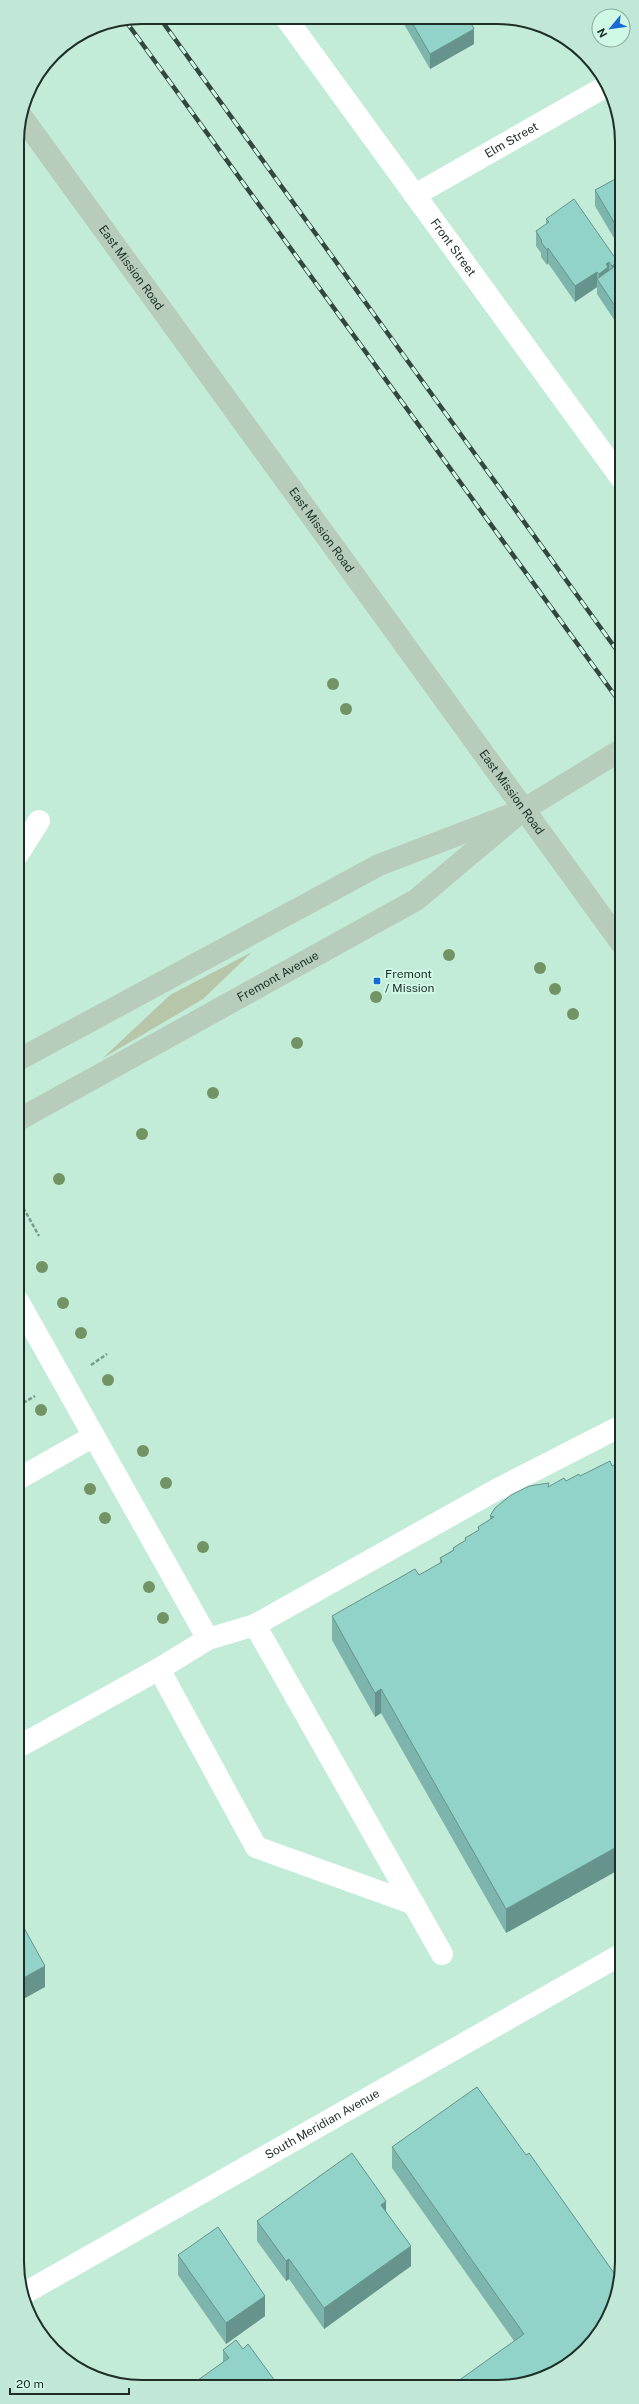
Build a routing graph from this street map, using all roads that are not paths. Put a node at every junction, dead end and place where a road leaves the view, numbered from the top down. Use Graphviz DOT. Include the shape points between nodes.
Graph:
graph roads {
  1 [pos="290,24"];
  2 [pos="602,88"];
  3 [pos="26,122"];
  4 [pos="415,195"];
  5 [pos="615,470"];
  6 [pos="615,754"];
  7 [pos="523,810"];
  8 [pos="39,821"];
  9 [pos="24,845"];
  10 [pos="615,935"];
  11 [pos="24,1057"];
  12 [pos="24,1117"];
  13 [pos="24,1312"];
  14 [pos="615,1429"];
  15 [pos="94,1436"];
  16 [pos="24,1476"];
  17 [pos="255,1625"];
  18 [pos="208,1639"];
  19 [pos="159,1669"];
  20 [pos="24,1744"];
  21 [pos="414,1904"];
  22 [pos="442,1954"];
  23 [pos="615,1958"];
  24 [pos="28,2291"];
  1 -- 4 [label="street, Front Street"];
  2 -- 4 [label="street, Elm Street"];
  3 -- 7 [label="main road, East Mission Road"];
  4 -- 5 [label="street, Front Street"];
  6 -- 7 [label="main road, Fremont Avenue"];
  7 -- 10 [label="main road, East Mission Road"];
  7 -- 11 [label="main road, Fremont Avenue" via="379,865"];
  7 -- 12 [label="main road, Fremont Avenue" via="416,900"];
  8 -- 9 [label="street"];
  13 -- 15 [label="street"];
  14 -- 17 [label="street" via="496,1490"];
  15 -- 16 [label="street"];
  15 -- 18 [label="street"];
  17 -- 18 [label="street"];
  17 -- 21 [label="street"];
  18 -- 19 [label="street"];
  19 -- 20 [label="street"];
  19 -- 21 [label="street" via="256,1847"];
  21 -- 22 [label="street"];
  23 -- 24 [label="street, South Meridian Avenue"];
}
